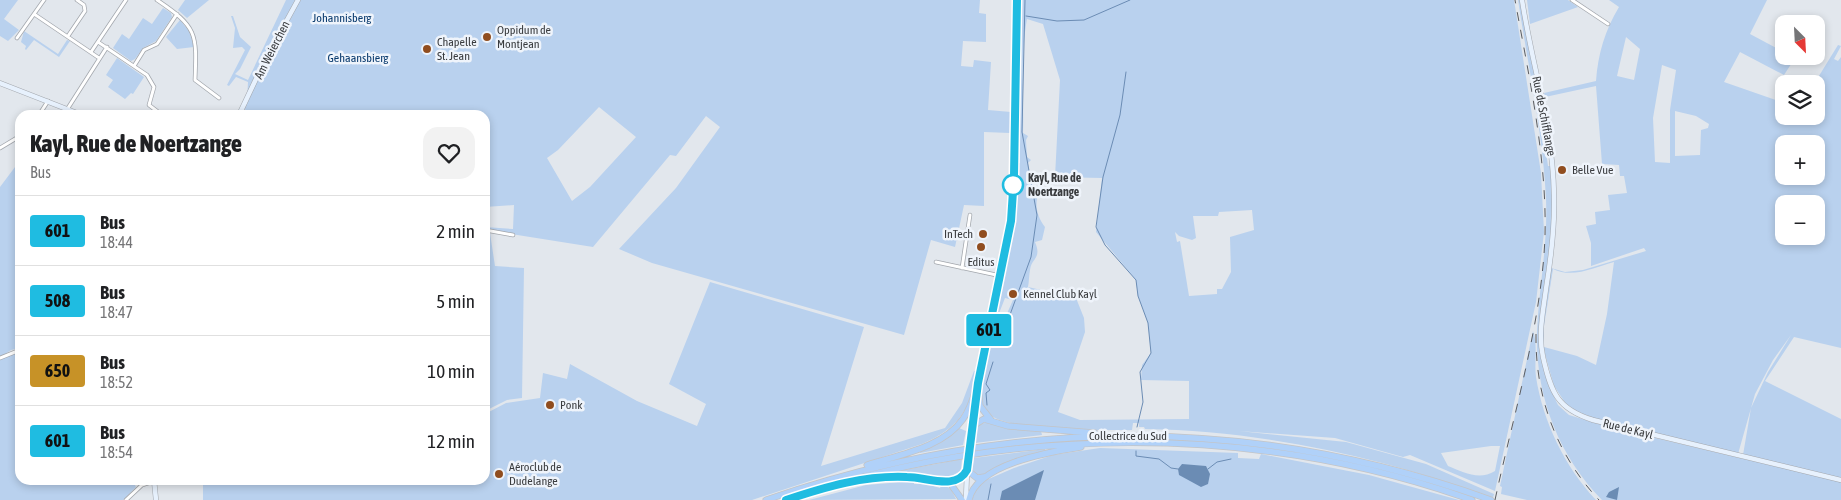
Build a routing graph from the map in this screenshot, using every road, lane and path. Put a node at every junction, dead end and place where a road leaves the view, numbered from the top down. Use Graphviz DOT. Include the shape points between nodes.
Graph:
graph roads {
  1 [pos="44,0"];
  2 [pos="77,0"];
  3 [pos="125,0"];
  4 [pos="157,0"];
  5 [pos="298,0"];
  6 [pos="1017,0"];
  7 [pos="1522,0"];
  8 [pos="1572,0"];
  9 [pos="34,14"];
  10 [pos="177,14"];
  11 [pos="1608,24"];
  12 [pos="68,36"];
  13 [pos="17,38"];
  14 [pos="98,42"];
  15 [pos="107,47"];
  16 [pos="92,52"];
  17 [pos="99,58"];
  18 [pos="134,66"];
  19 [pos="0,83"];
  20 [pos="219,98"];
  21 [pos="48,101"];
  22 [pos="68,108"];
  23 [pos="42,110"];
  24 [pos="72,110"];
  25 [pos="156,110"];
  26 [pos="242,110"];
  27 [pos="15,139"];
  28 [pos="0,148"];
  29 [pos="970,215"];
  30 [pos="490,231"];
  31 [pos="513,235"];
  32 [pos="936,262"];
  33 [pos="1550,262"];
  34 [pos="962,268"];
  35 [pos="1001,276"];
  36 [pos="15,352"];
  37 [pos="0,358"];
  38 [pos="978,383"];
  39 [pos="991,420"];
  40 [pos="958,426"];
  41 [pos="971,431"];
  42 [pos="1122,434"];
  43 [pos="1110,443"];
  44 [pos="967,469"];
  45 [pos="845,474"];
  46 [pos="984,477"];
  47 [pos="1841,480"];
  48 [pos="844,482"];
  49 [pos="950,483"];
  50 [pos="142,485"];
  51 [pos="154,485"];
  52 [pos="126,500"];
  53 [pos="156,500"];
  54 [pos="766,500"];
  55 [pos="786,500"];
  56 [pos="962,500"];
  57 [pos="968,500"];
  58 [pos="1472,500"];
  59 [pos="1491,500"];
  1 -- 9 [label="street"];
  2 -- 12 [label="street" via="86,8"];
  3 -- 14 [label="street"];
  4 -- 10 [label="street"];
  5 -- 26 [label="main road, Am Weierchen"];
  6 -- 35 [label="main road" via="1014,176 1011,221"];
  7 -- 33 [label="main road, Rue de Schifflange" via="1553,165 1554,227"];
  8 -- 11 [label="street"];
  9 -- 12 [label="street"];
  9 -- 13 [label="street"];
  10 -- 18 [label="street" via="157,44 144,50"];
  10 -- 20 [label="street" via="194,36 196,80"];
  12 -- 16 [label="street"];
  14 -- 15 [label="street"];
  14 -- 16 [label="street"];
  15 -- 17 [label="street"];
  15 -- 18 [label="street"];
  16 -- 17 [label="street"];
  17 -- 22 [label="street"];
  18 -- 25 [label="street" via="152,81 153,95 149,105"];
  19 -- 21 [label="main road"];
  21 -- 22 [label="main road"];
  21 -- 23 [label="street"];
  22 -- 24 [label="main road"];
  27 -- 28 [label="street"];
  29 -- 34 [label="street"];
  30 -- 31 [label="street"];
  32 -- 34 [label="street"];
  33 -- 47 [label="main road, Rue de Kayl" via="1541,326 1542,351 1555,395 1568,410 1594,420"];
  34 -- 35 [label="street"];
  35 -- 38 [label="main road"];
  36 -- 37 [label="street"];
  38 -- 39 [label="highway" via="980,406"];
  38 -- 40 [label="highway" via="968,411"];
  38 -- 41 [label="main road"];
  39 -- 41 [label="highway" via="979,421"];
  39 -- 42 [label="highway" via="1008,426"];
  40 -- 41 [label="highway"];
  40 -- 45 [label="highway" via="928,444"];
  41 -- 44 [label="main road, bridge"];
  42 -- 45 [label="highway, Collectrice du Sud" via="1000,443 922,456"];
  42 -- 59 [label="highway, Collectrice du Sud" via="1207,438 1312,452 1402,471"];
  43 -- 46 [label="highway" via="1034,457"];
  43 -- 48 [label="highway, Collectrice du Sud" via="1050,445 961,456"];
  43 -- 58 [label="highway, Collectrice du Sud" via="1192,444 1284,454 1403,479"];
  44 -- 46 [label="highway" via="977,478"];
  44 -- 49 [label="highway" via="963,478"];
  44 -- 57 [label="main road"];
  45 -- 54 [label="highway, Collectrice du Sud"];
  46 -- 57 [label="highway" via="975,485"];
  48 -- 49 [label="highway" via="905,477"];
  48 -- 55 [label="highway, Collectrice du Sud"];
  49 -- 56 [label="highway"];
  50 -- 52 [label="street"];
  51 -- 53 [label="main road"];
}
